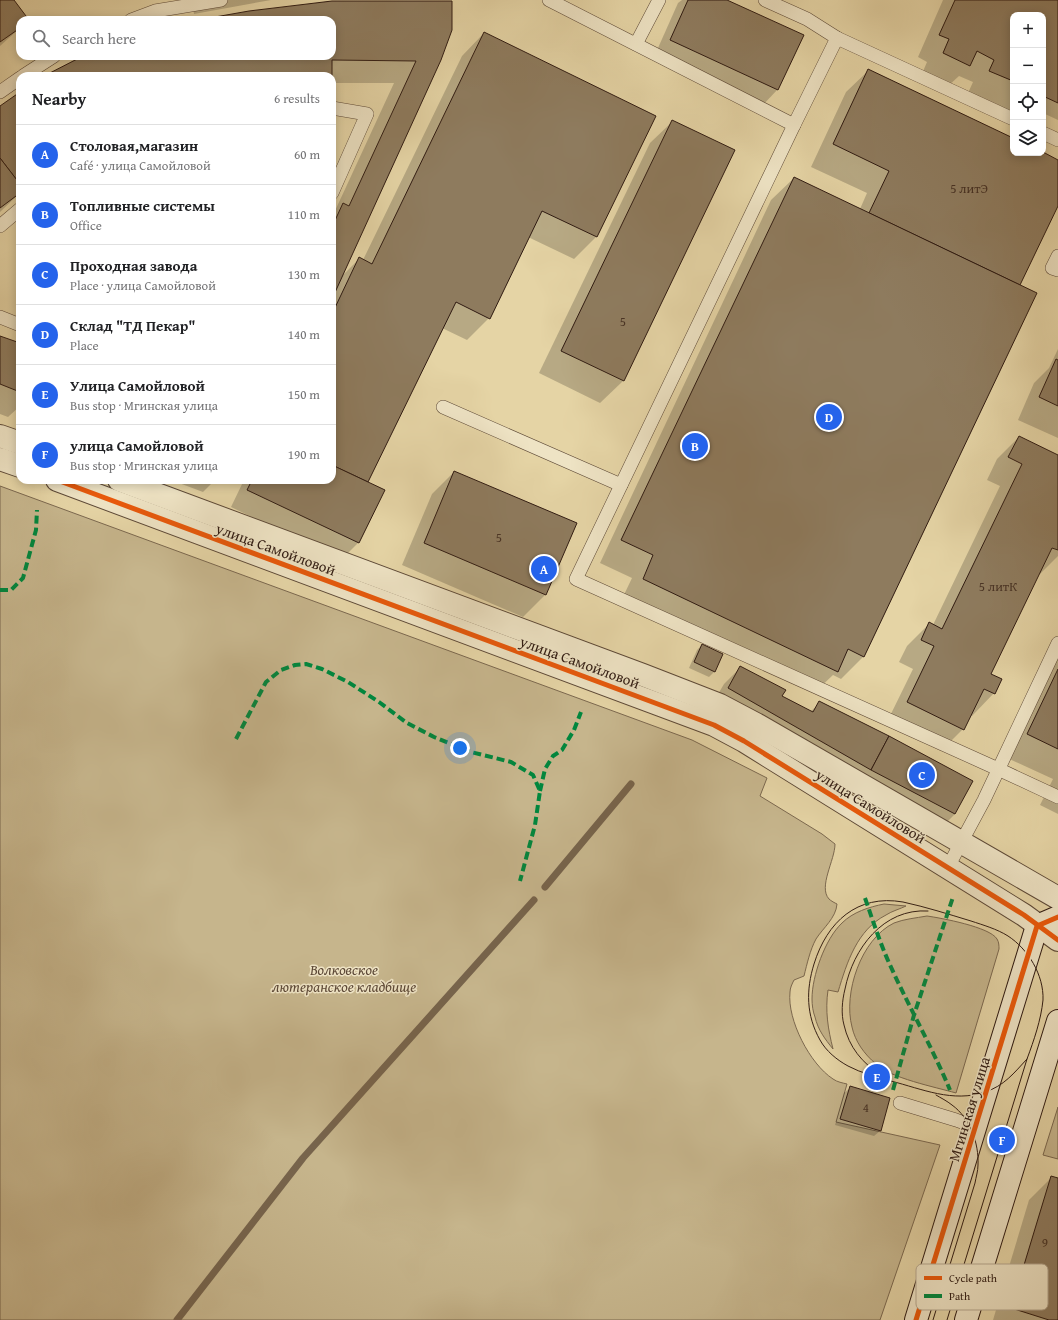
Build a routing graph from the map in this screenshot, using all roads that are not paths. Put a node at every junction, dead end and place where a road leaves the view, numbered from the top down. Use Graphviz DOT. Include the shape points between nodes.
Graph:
graph roads {
  1 [pos="221,0"];
  2 [pos="549,0"];
  3 [pos="659,0"];
  4 [pos="765,0"];
  5 [pos="142,16"];
  6 [pos="837,38"];
  7 [pos="636,44"];
  8 [pos="48,60"];
  9 [pos="29,72"];
  10 [pos="16,81"];
  11 [pos="0,92"];
  12 [pos="336,109"];
  13 [pos="1010,118"];
  14 [pos="794,125"];
  15 [pos="1046,134"];
  16 [pos="1058,140"];
  17 [pos="336,184"];
  18 [pos="16,212"];
  19 [pos="0,226"];
  20 [pos="1058,256"];
  21 [pos="1058,270"];
  22 [pos="0,317"];
  23 [pos="16,323"];
  24 [pos="443,407"];
  25 [pos="0,436"];
  26 [pos="16,442"];
  27 [pos="0,459"];
  28 [pos="16,465"];
  29 [pos="68,484"];
  30 [pos="130,484"];
  31 [pos="621,485"];
  32 [pos="1058,643"];
  33 [pos="998,769"];
  34 [pos="1058,797"];
  35 [pos="962,842"];
  36 [pos="948,867"];
  37 [pos="1058,898"];
  38 [pos="1058,917"];
  39 [pos="1037,926"];
  40 [pos="1058,940"];
  41 [pos="1058,1021"];
  42 [pos="900,1103"];
  43 [pos="975,1127"];
  44 [pos="933,1264"];
  45 [pos="983,1264"];
  46 [pos="919,1310"];
  47 [pos="969,1310"];
  48 [pos="916,1320"];
  49 [pos="966,1320"];
  1 -- 5 [label="lane" via="155,11"];
  2 -- 7 [label="lane"];
  3 -- 7 [label="lane"];
  4 -- 6 [label="lane" via="808,19"];
  6 -- 13 [label="lane"];
  6 -- 14 [label="lane"];
  7 -- 14 [label="lane"];
  8 -- 9 [label="lane"];
  10 -- 11 [label="lane"];
  12 -- 17 [label="lane" via="367,114"];
  14 -- 31 [label="lane"];
  15 -- 16 [label="lane"];
  18 -- 19 [label="lane"];
  20 -- 21 [label="lane" via="1052,268"];
  22 -- 23 [label="lane"];
  24 -- 31 [label="lane"];
  25 -- 26 [label="street"];
  27 -- 28 [label="street"];
  29 -- 36 [label="street, улица Самойловой" via="714,725"];
  30 -- 35 [label="street, улица Самойловой" via="720,705"];
  31 -- 33 [label="lane" via="576,579"];
  32 -- 33 [label="lane"];
  33 -- 34 [label="lane"];
  33 -- 35 [label="lane"];
  35 -- 36 [label="lane"];
  35 -- 37 [label="street, улица Самойловой"];
  36 -- 39 [label="street, улица Самойловой"];
  38 -- 39 [label="street"];
  39 -- 40 [label="street, улица Самойловой"];
  39 -- 43 [label="street, Мгинская улица"];
  41 -- 45 [label="street"];
  42 -- 43 [label="lane"];
  43 -- 44 [label="street, Мгинская улица"];
  46 -- 48 [label="street, Мгинская улица"];
  47 -- 49 [label="street"];
}
